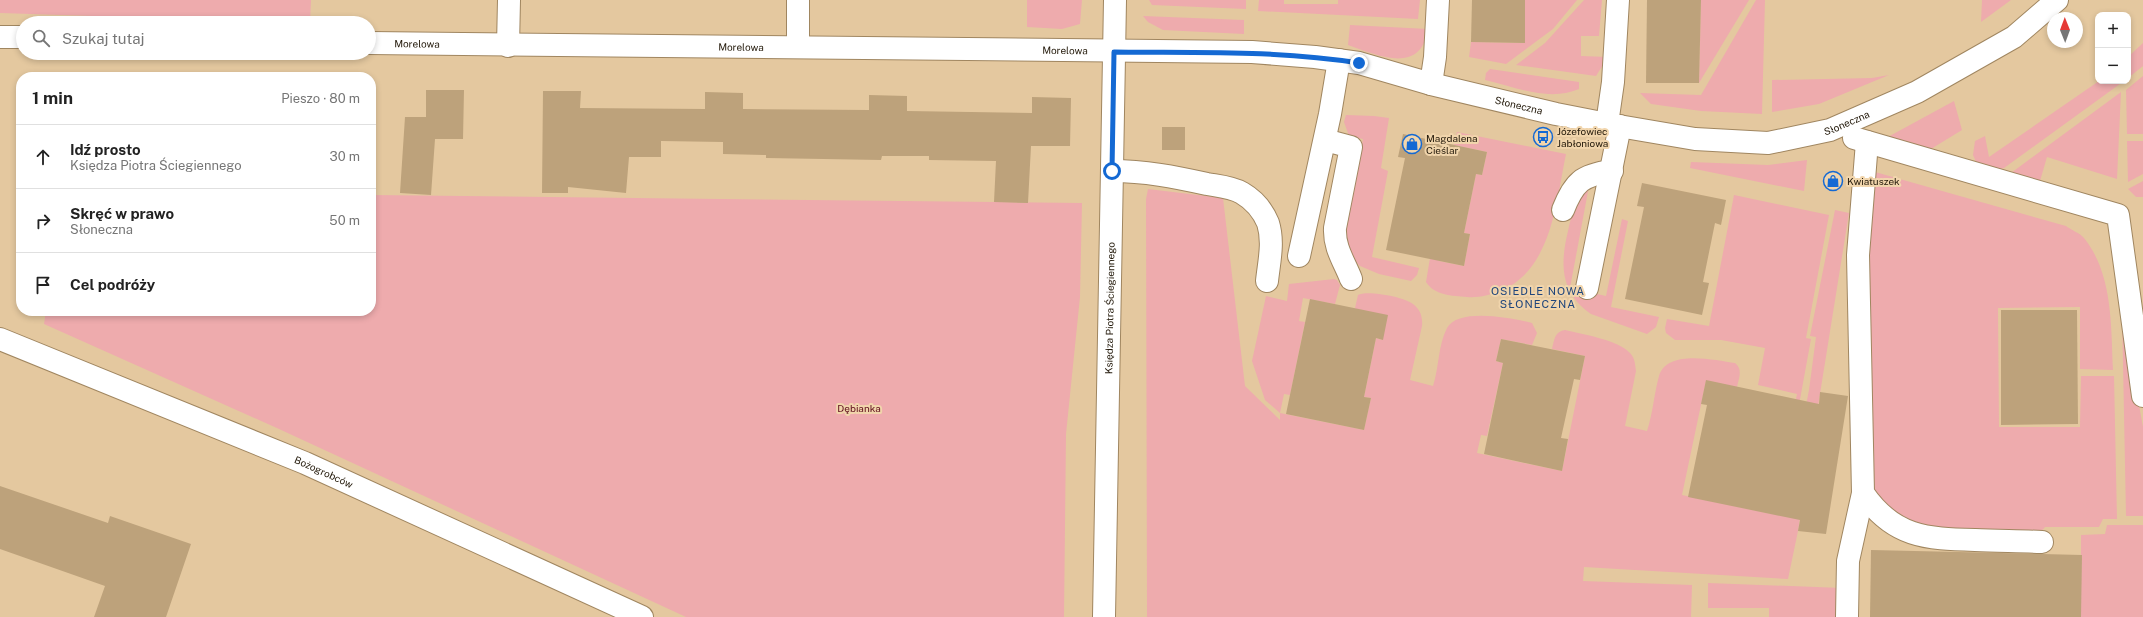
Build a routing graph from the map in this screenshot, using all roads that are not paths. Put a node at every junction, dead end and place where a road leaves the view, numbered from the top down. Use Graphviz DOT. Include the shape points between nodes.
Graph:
graph roads {
  1 [pos="509,0"];
  2 [pos="798,0"];
  3 [pos="1115,0"];
  4 [pos="1438,0"];
  5 [pos="1618,0"];
  6 [pos="2057,0"];
  7 [pos="0,37"];
  8 [pos="16,37"];
  9 [pos="376,44"];
  10 [pos="508,46"];
  11 [pos="798,47"];
  12 [pos="1114,52"];
  13 [pos="1339,60"];
  14 [pos="1431,84"];
  15 [pos="1613,125"];
  16 [pos="1830,130"];
  17 [pos="1325,140"];
  18 [pos="1867,142"];
  19 [pos="1612,170"];
  20 [pos="1112,171"];
  21 [pos="1563,210"];
  22 [pos="1299,256"];
  23 [pos="1351,279"];
  24 [pos="1267,281"];
  25 [pos="1588,288"];
  26 [pos="0,339"];
  27 [pos="2143,396"];
  28 [pos="1863,493"];
  29 [pos="2042,542"];
  30 [pos="642,617"];
  31 [pos="1104,617"];
  32 [pos="1847,617"];
  1 -- 10 [label="street"];
  2 -- 11 [label="street"];
  3 -- 12 [label="street, Księdza Piotra Ściegiennego"];
  4 -- 14 [label="street"];
  5 -- 15 [label="street"];
  6 -- 16 [label="street, Słoneczna" via="2014,37 1924,89"];
  7 -- 8 [label="street"];
  9 -- 10 [label="street, Morelowa"];
  10 -- 11 [label="street, Morelowa"];
  11 -- 12 [label="street, Morelowa"];
  12 -- 13 [label="street, Słoneczna" via="1252,52"];
  12 -- 20 [label="street, Księdza Piotra Ściegiennego"];
  13 -- 14 [label="street, Słoneczna" via="1359,63"];
  13 -- 17 [label="street"];
  14 -- 15 [label="street, Słoneczna"];
  15 -- 16 [label="street, Słoneczna" via="1695,139 1768,143"];
  15 -- 19 [label="street"];
  16 -- 18 [label="street"];
  17 -- 22 [label="street"];
  17 -- 23 [label="street" via="1351,147 1334,240"];
  18 -- 27 [label="street" via="2118,215"];
  18 -- 28 [label="street" via="1858,255"];
  19 -- 21 [label="street" via="1593,173 1577,183 1570,192"];
  19 -- 25 [label="street"];
  20 -- 24 [label="street" via="1154,173 1223,187 1247,197 1261,210 1270,233"];
  20 -- 31 [label="street, Księdza Piotra Ściegiennego"];
  26 -- 30 [label="street, Bożogrobców" via="305,463"];
  28 -- 29 [label="street" via="1884,518 1900,528 1933,539"];
  28 -- 32 [label="street" via="1848,561"];
}
